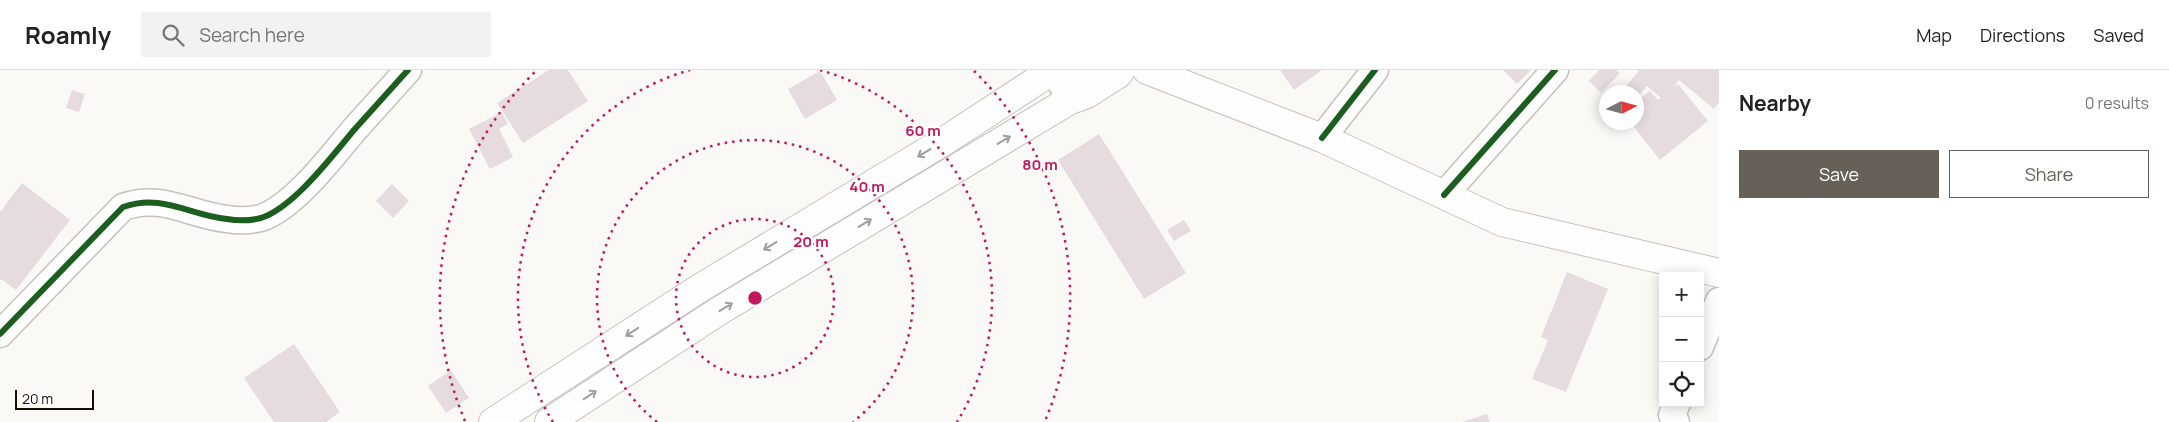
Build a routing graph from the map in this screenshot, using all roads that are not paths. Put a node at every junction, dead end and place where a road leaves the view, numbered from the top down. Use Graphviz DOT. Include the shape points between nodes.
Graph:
graph roads {
  1 [pos="408,70"];
  2 [pos="1054,70"];
  3 [pos="1079,70"];
  4 [pos="1147,70"];
  5 [pos="1375,70"];
  6 [pos="1555,70"];
  7 [pos="1120,71"];
  8 [pos="1070,100"];
  9 [pos="1322,138"];
  10 [pos="1444,195"];
  11 [pos="1719,273"];
  12 [pos="1719,301"];
  13 [pos="0,334"];
  14 [pos="1704,337"];
  15 [pos="493,422"];
  16 [pos="549,422"];
  1 -- 13 [label="street" via="303,188 262,218 247,221 224,219 150,202 123,208"];
  2 -- 8 [label="street"];
  2 -- 15 [label="main road, one-way" via="946,140 700,288"];
  3 -- 7 [label="main road" via="1089,79 1105,81"];
  4 -- 9 [label="main road"];
  5 -- 9 [label="street"];
  6 -- 10 [label="street"];
  7 -- 8 [label="main road" via="1087,94"];
  16 -- 8 [label="main road, one-way" via="719,311"];
  9 -- 10 [label="main road"];
  10 -- 11 [label="main road" via="1502,222"];
  12 -- 14 [label="street"];
}
